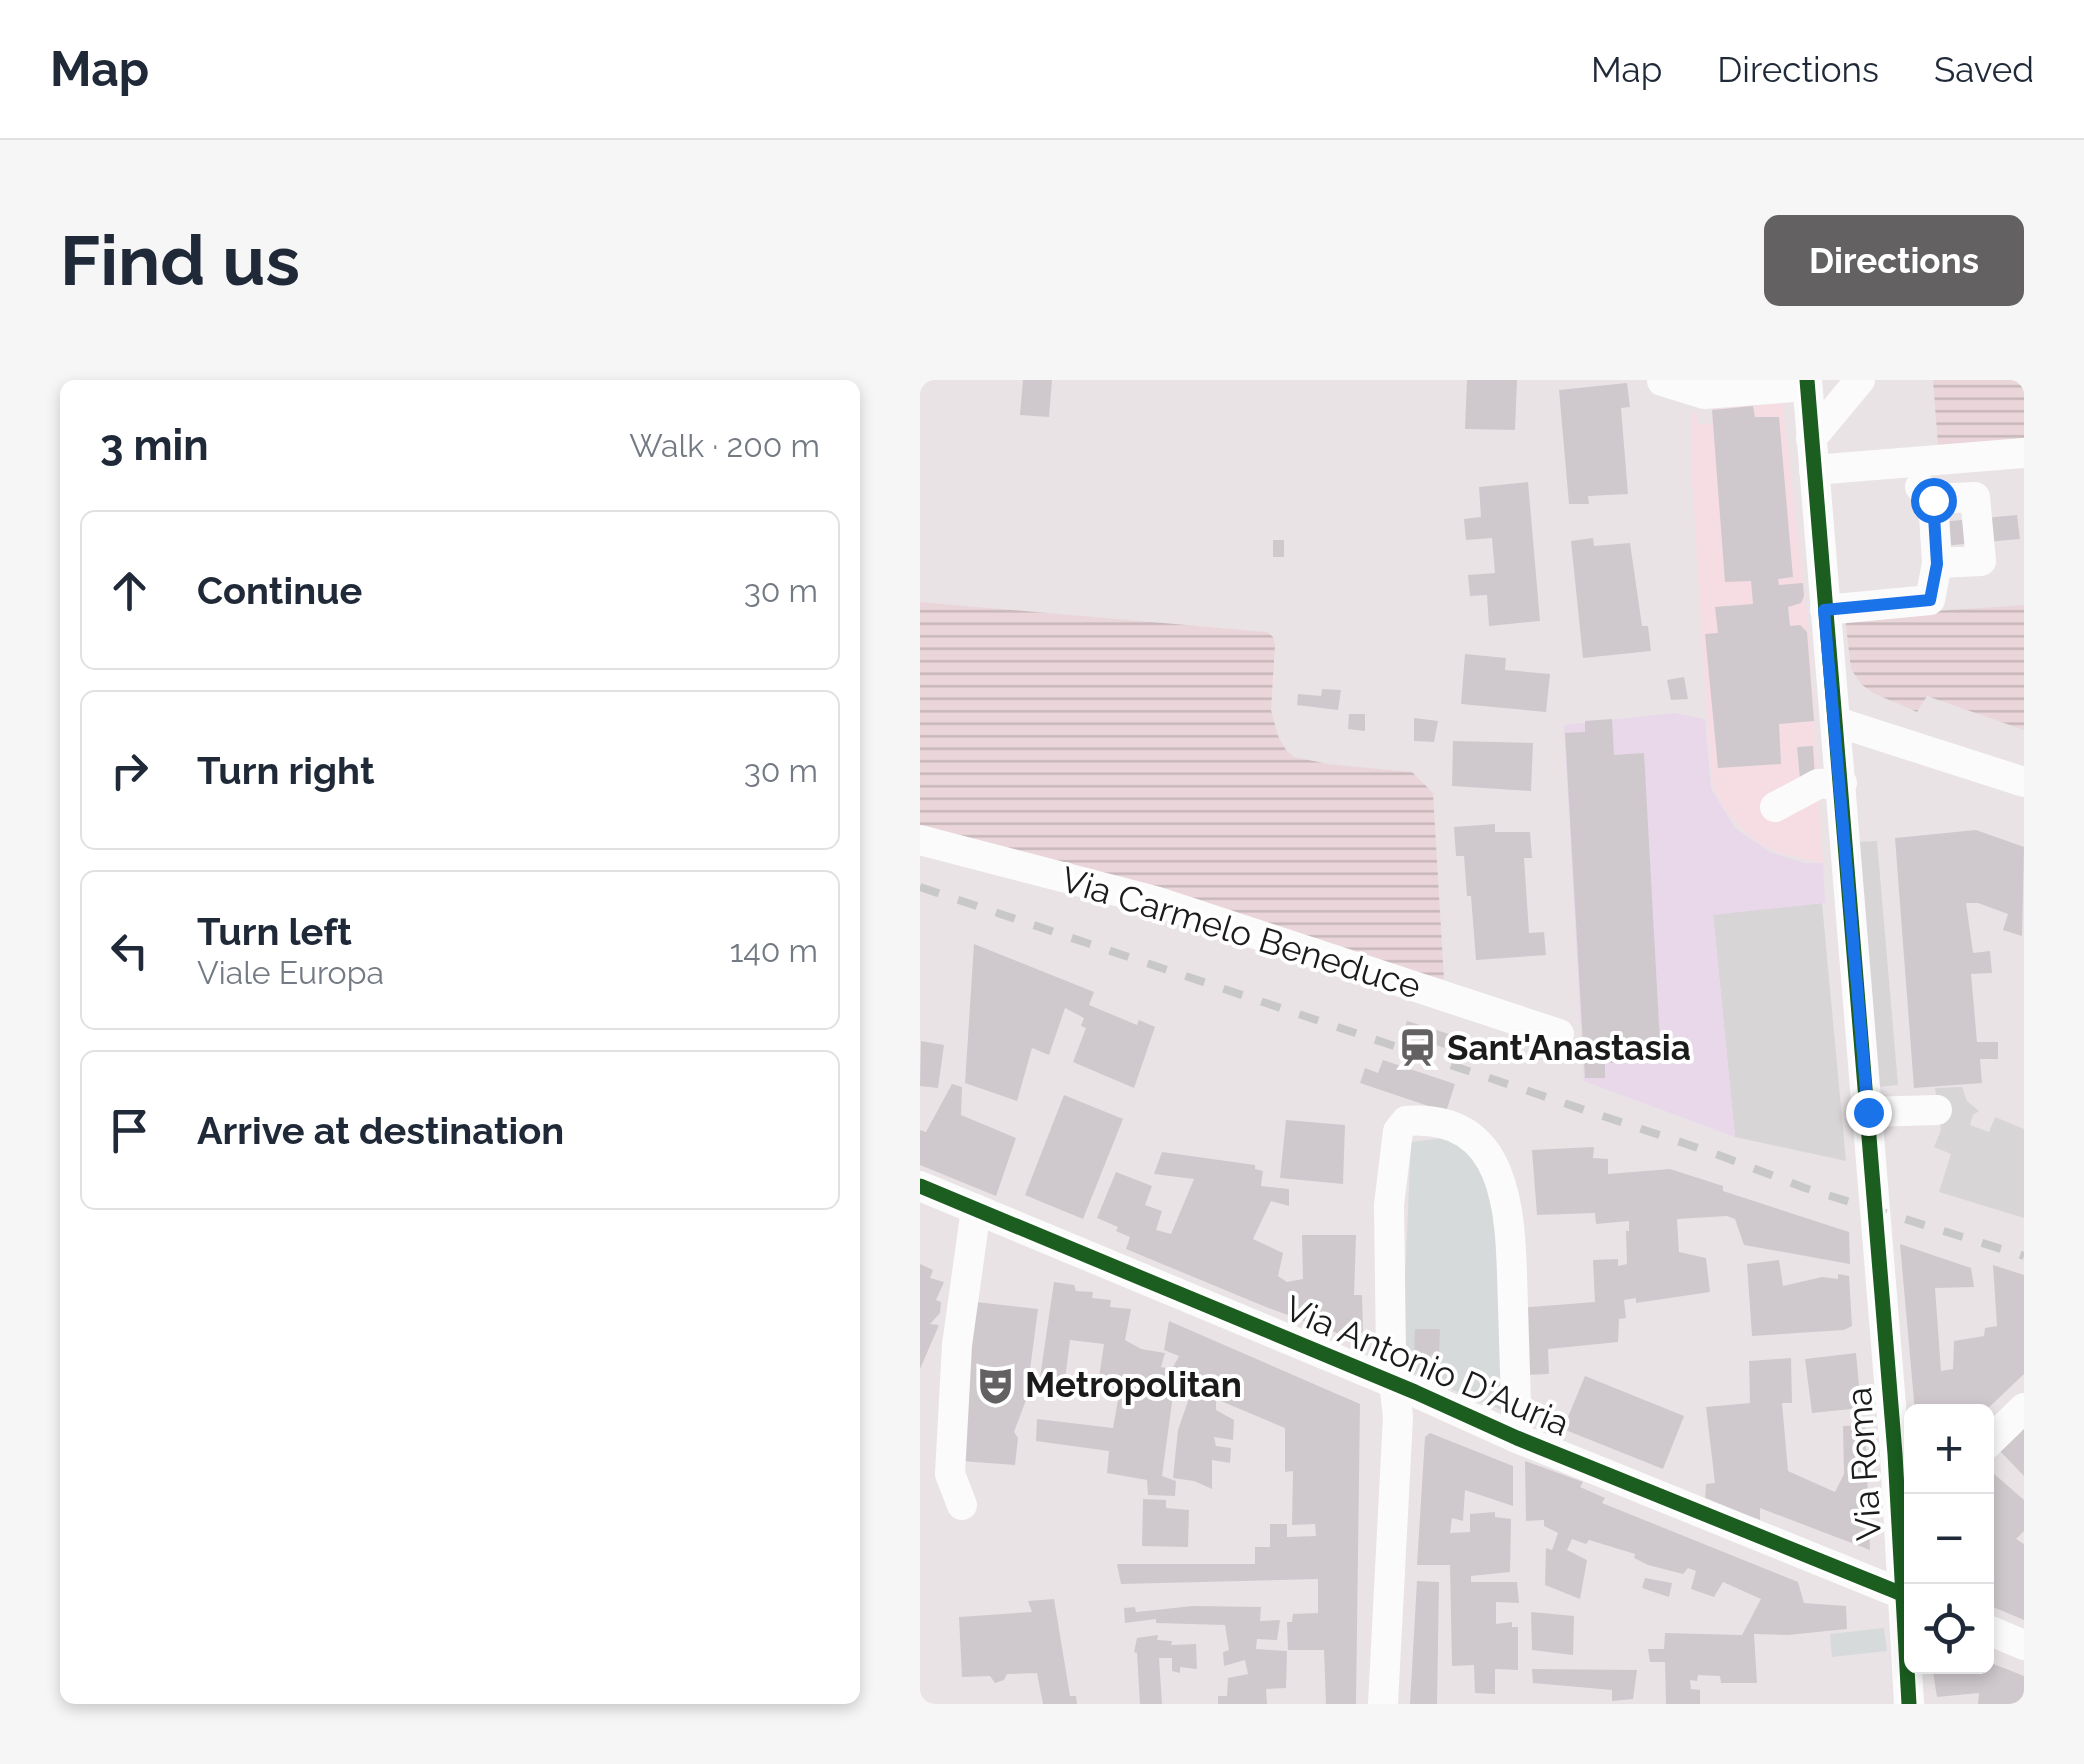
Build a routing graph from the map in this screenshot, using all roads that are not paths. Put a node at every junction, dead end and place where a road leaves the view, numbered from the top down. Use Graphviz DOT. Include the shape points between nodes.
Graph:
graph roads {
  1 [pos="1860,380"];
  2 [pos="1662,381"];
  3 [pos="1807,383"];
  4 [pos="2024,453"];
  5 [pos="1812,454"];
  6 [pos="1898,463"];
  7 [pos="1933,500"];
  8 [pos="1937,564"];
  9 [pos="1824,610"];
  10 [pos="1837,722"];
  11 [pos="2024,782"];
  12 [pos="1842,783"];
  13 [pos="1775,807"];
  14 [pos="920,840"];
  15 [pos="1559,1034"];
  16 [pos="1936,1110"];
  17 [pos="1868,1112"];
  18 [pos="920,1186"];
  19 [pos="976,1209"];
  20 [pos="1393,1382"];
  21 [pos="2024,1408"];
  22 [pos="1517,1438"];
  23 [pos="1994,1438"];
  24 [pos="1904,1494"];
  25 [pos="962,1504"];
  26 [pos="1904,1594"];
  27 [pos="1994,1633"];
  28 [pos="2024,1645"];
  29 [pos="1908,1674"];
  30 [pos="1383,1704"];
  31 [pos="1909,1704"];
  1 -- 5 [label="street"];
  2 -- 3 [label="street" via="1704,394"];
  3 -- 5 [label="street, Via Roma"];
  4 -- 6 [label="street"];
  5 -- 6 [label="street"];
  5 -- 9 [label="street, Via Roma"];
  6 -- 7 [label="street"];
  7 -- 8 [label="street"];
  7 -- 8 [label="street" via="1975,496 1980,561"];
  8 -- 9 [label="street" via="1930,600"];
  9 -- 10 [label="street, Via Roma"];
  10 -- 11 [label="street"];
  10 -- 12 [label="street, Via Roma"];
  12 -- 13 [label="street" via="1818,784"];
  12 -- 17 [label="street, Via Roma" via="1850,1056"];
  14 -- 15 [label="street, Via Carmelo Beneduce" via="1156,901"];
  16 -- 17 [label="street"];
  17 -- 24 [label="street, Via Roma"];
  18 -- 19 [label="street, Via Antonio D'Auria"];
  19 -- 20 [label="street, Via Antonio D'Auria"];
  19 -- 25 [label="street" via="957,1345 950,1474"];
  20 -- 22 [label="street, Via Antonio D'Auria"];
  20 -- 22 [label="street" via="1390,1205 1398,1131 1406,1121 1419,1120 1452,1126 1478,1142 1501,1178 1510,1225"];
  20 -- 30 [label="street" via="1398,1416"];
  21 -- 23 [label="street"];
  22 -- 26 [label="street, Via Antonio D'Auria"];
  27 -- 28 [label="street"];
  29 -- 31 [label="street, Via Roma"];
}
